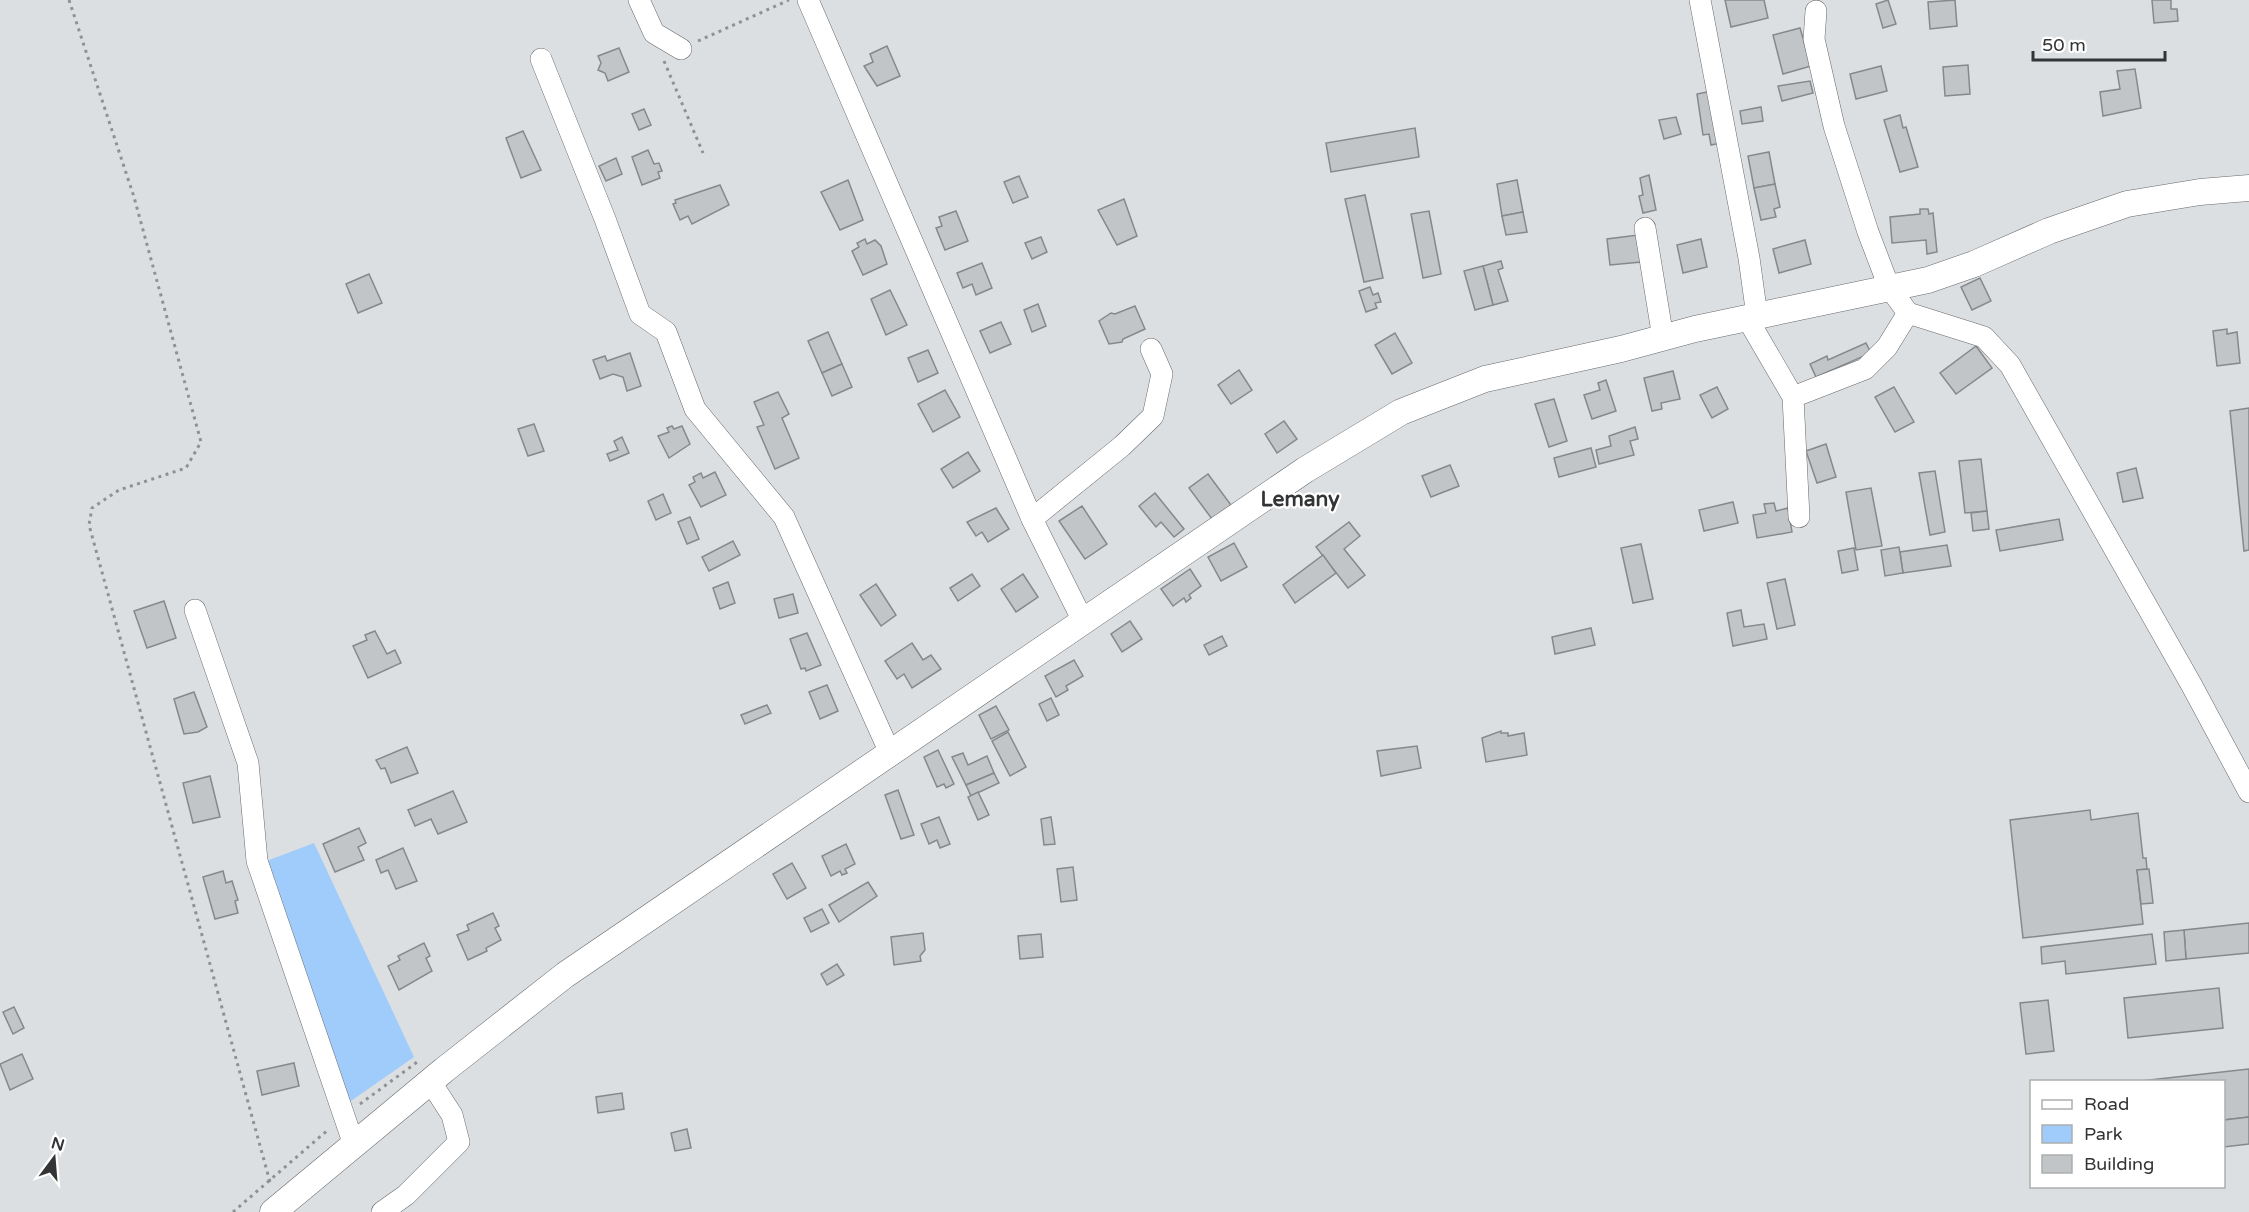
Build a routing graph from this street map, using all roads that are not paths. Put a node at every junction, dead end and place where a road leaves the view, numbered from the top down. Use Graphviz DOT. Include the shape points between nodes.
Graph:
graph roads {
  1 [pos="639,0"];
  2 [pos="808,0"];
  3 [pos="1700,0"];
  4 [pos="1816,11"];
  5 [pos="681,49"];
  6 [pos="541,59"];
  7 [pos="2249,188"];
  8 [pos="1645,228"];
  9 [pos="1889,287"];
  10 [pos="1908,313"];
  11 [pos="1752,317"];
  12 [pos="1663,338"];
  13 [pos="1151,349"];
  14 [pos="1793,397"];
  15 [pos="1799,517"];
  16 [pos="1032,519"];
  17 [pos="195,610"];
  18 [pos="1083,621"];
  19 [pos="890,753"];
  20 [pos="2249,792"];
  21 [pos="430,1081"];
  22 [pos="354,1145"];
  23 [pos="286,1208"];
  24 [pos="382,1212"];
  1 -- 5 [label="street" via="654,33"];
  2 -- 16 [label="street"];
  3 -- 11 [label="street" via="1749,258"];
  4 -- 9 [label="street" via="1814,39 1834,126"];
  6 -- 19 [label="street" via="640,314 666,332 695,409 784,517"];
  7 -- 9 [label="main road" via="2127,204 1943,275"];
  8 -- 12 [label="street"];
  9 -- 10 [label="street"];
  9 -- 11 [label="main road"];
  10 -- 14 [label="street" via="1887,347 1866,369"];
  10 -- 20 [label="street" via="1984,337 2010,364"];
  11 -- 12 [label="main road"];
  11 -- 14 [label="street"];
  12 -- 18 [label="main road" via="1485,379 1401,412 1314,464"];
  13 -- 16 [label="street" via="1162,374 1153,416"];
  14 -- 15 [label="street"];
  16 -- 18 [label="street"];
  17 -- 22 [label="street" via="248,763 257,861"];
  18 -- 19 [label="main road"];
  19 -- 21 [label="main road" via="565,975"];
  21 -- 22 [label="main road"];
  21 -- 24 [label="street" via="452,1115 459,1142 406,1195"];
  22 -- 23 [label="main road"];
}
